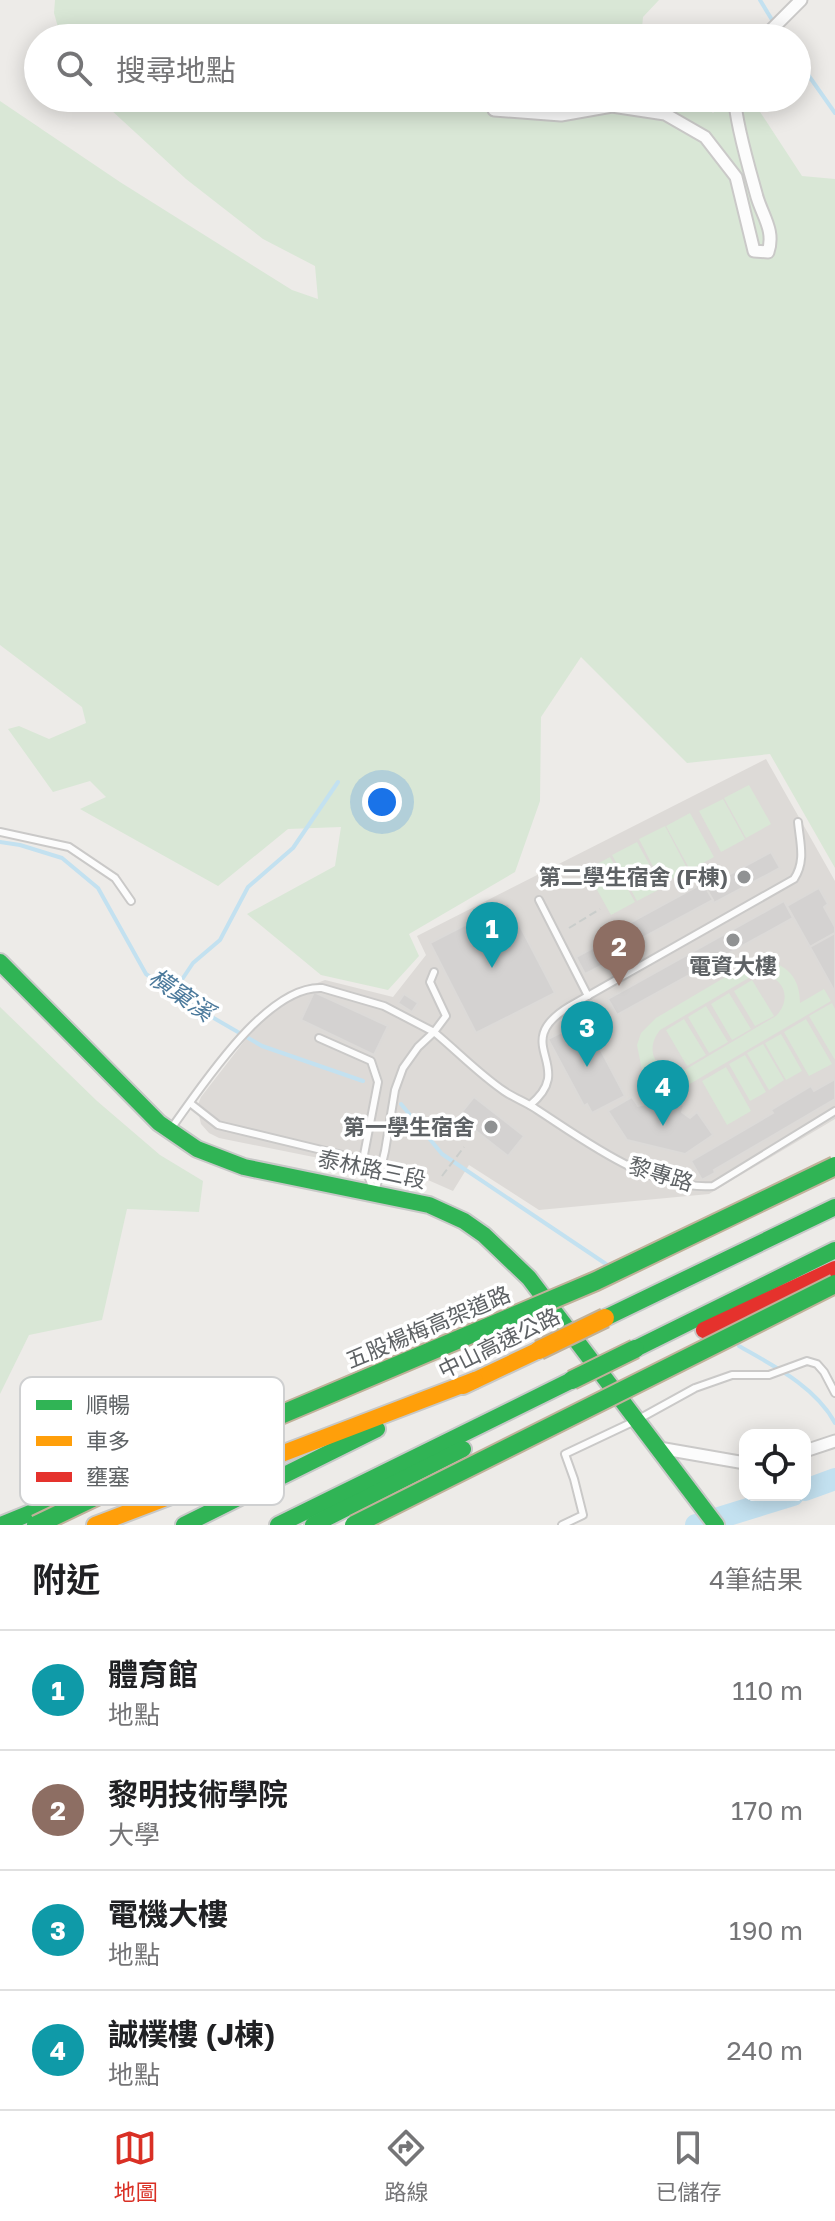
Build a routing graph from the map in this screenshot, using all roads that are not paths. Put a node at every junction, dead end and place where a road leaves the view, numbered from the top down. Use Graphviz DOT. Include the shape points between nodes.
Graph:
graph roads {
  1 [pos="801,0"];
  2 [pos="777,24"];
  3 [pos="521,112"];
  4 [pos="578,112"];
  5 [pos="652,112"];
  6 [pos="734,112"];
  7 [pos="798,822"];
  8 [pos="0,832"];
  9 [pos="539,900"];
  10 [pos="131,901"];
  11 [pos="0,962"];
  12 [pos="434,972"];
  13 [pos="588,996"];
  14 [pos="434,1032"];
  15 [pos="319,1038"];
  16 [pos="190,1103"];
  17 [pos="530,1105"];
  18 [pos="835,1111"];
  19 [pos="170,1130"];
  20 [pos="363,1160"];
  21 [pos="835,1164"];
  22 [pos="375,1193"];
  23 [pos="835,1204"];
  24 [pos="835,1250"];
  25 [pos="835,1271"];
  26 [pos="835,1284"];
  27 [pos="546,1299"];
  28 [pos="638,1354"];
  29 [pos="475,1380"];
  30 [pos="576,1385"];
  31 [pos="835,1393"];
  32 [pos="284,1408"];
  33 [pos="284,1414"];
  34 [pos="637,1420"];
  35 [pos="835,1441"];
  36 [pos="659,1448"];
  37 [pos="811,1449"];
  38 [pos="284,1453"];
  39 [pos="739,1462"];
  40 [pos="284,1475"];
  41 [pos="49,1505"];
  42 [pos="78,1505"];
  43 [pos="147,1505"];
  44 [pos="224,1505"];
  45 [pos="1,1525"];
  46 [pos="36,1525"];
  47 [pos="95,1525"];
  48 [pos="184,1525"];
  49 [pos="278,1525"];
  50 [pos="313,1525"];
  51 [pos="354,1525"];
  52 [pos="562,1525"];
  53 [pos="716,1525"];
  1 -- 2 [label="street"];
  3 -- 4 [label="street"];
  5 -- 6 [label="street" via="705,137 736,177 754,251 768,252 773,237"];
  7 -- 13 [label="lane" via="802,856 794,879"];
  8 -- 10 [label="lane" via="69,847 115,878"];
  9 -- 13 [label="lane"];
  11 -- 19 [label="main road, 泰林路三段"];
  12 -- 14 [label="lane" via="430,982 446,1016"];
  13 -- 17 [label="lane" via="556,1014 542,1031 548,1086"];
  14 -- 16 [label="lane, 黎專路" via="384,1006 313,988 279,1001 255,1023"];
  14 -- 17 [label="lane, 黎專路" via="505,1092"];
  14 -- 22 [label="lane" via="403,1068"];
  15 -- 20 [label="lane" via="371,1061 374,1068 378,1082"];
  16 -- 19 [label="lane"];
  16 -- 20 [label="lane" via="218,1125"];
  17 -- 18 [label="lane, 黎專路" via="609,1157 692,1187 713,1186"];
  19 -- 22 [label="main road, 泰林路三段" via="197,1149 244,1167"];
  20 -- 22 [label="lane"];
  21 -- 27 [label="lane"];
  21 -- 33 [label="main road, 五股楊梅高架道路, bridge" via="572,1292"];
  22 -- 27 [label="main road, 泰林路三段" via="429,1205 464,1221 509,1256"];
  23 -- 29 [label="main road, 中山高速公路, bridge"];
  24 -- 28 [label="main road"];
  25 -- 28 [label="main road"];
  26 -- 51 [label="main road, bridge"];
  27 -- 32 [label="main road"];
  27 -- 34 [label="main road, 泰林路三段"];
  28 -- 30 [label="main road, bridge"];
  29 -- 38 [label="main road"];
  29 -- 40 [label="main road, 中山高速公路"];
  30 -- 49 [label="main road"];
  30 -- 50 [label="main road"];
  31 -- 34 [label="lane" via="817,1364 807,1361 769,1375 715,1380"];
  34 -- 36 [label="main road, 泰林路三段"];
  34 -- 52 [label="lane" via="565,1454 583,1515"];
  35 -- 37 [label="street"];
  36 -- 39 [label="street"];
  36 -- 53 [label="main road, 泰林路三段"];
  41 -- 45 [label="main road"];
  42 -- 46 [label="main road, 五股楊梅高架道路, bridge"];
  43 -- 47 [label="main road"];
  44 -- 48 [label="main road, 中山高速公路"];
}
